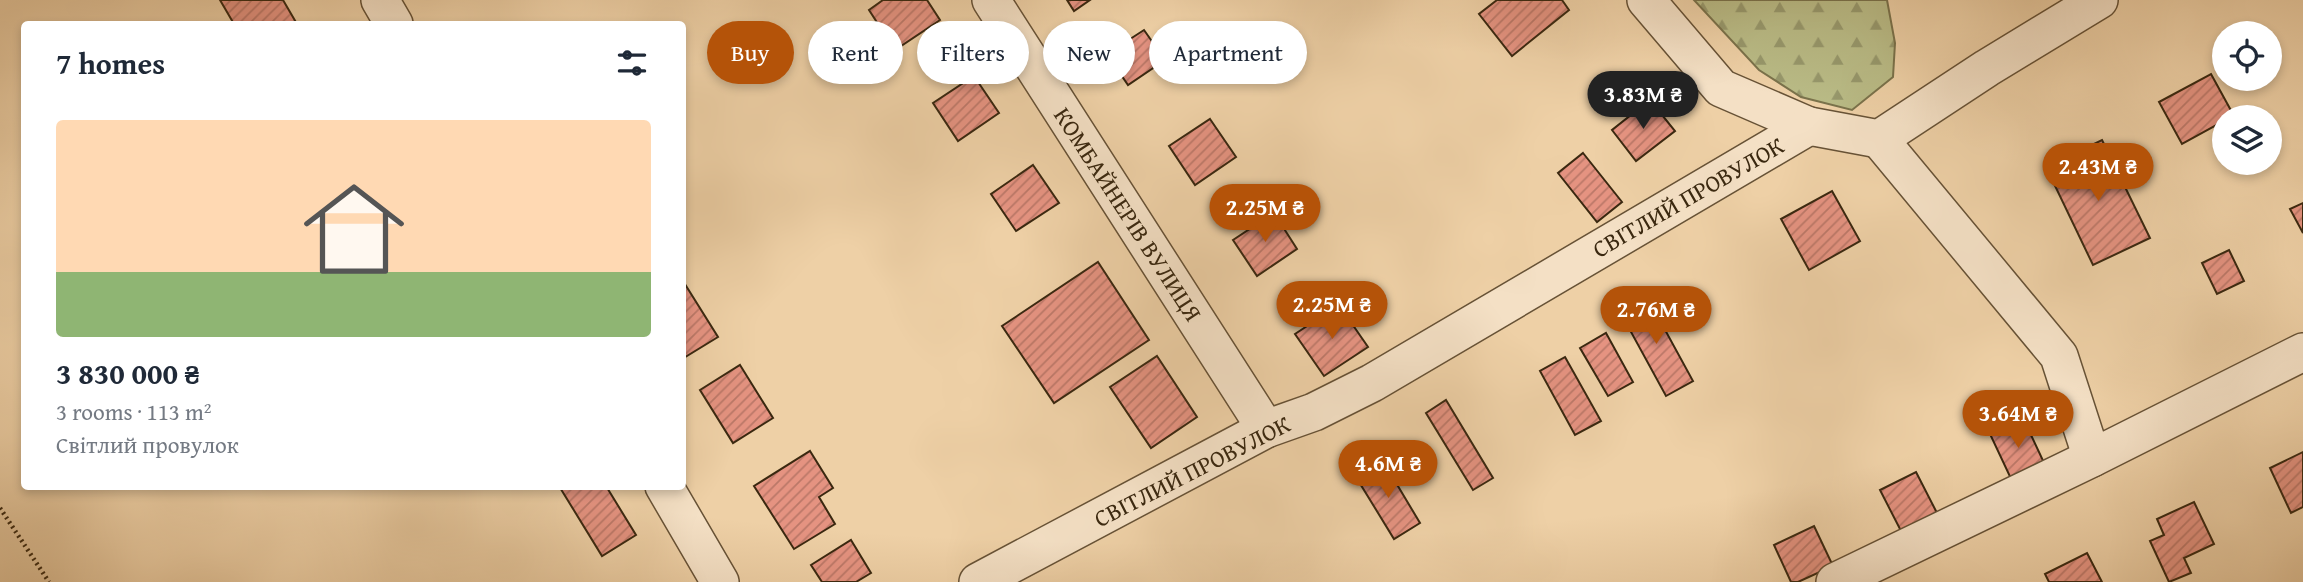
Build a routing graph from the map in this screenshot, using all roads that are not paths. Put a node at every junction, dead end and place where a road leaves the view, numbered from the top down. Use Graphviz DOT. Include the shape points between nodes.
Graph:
graph roads {
  1 [pos="380,0"];
  2 [pos="990,0"];
  3 [pos="1646,0"];
  4 [pos="2099,0"];
  5 [pos="392,21"];
  6 [pos="1809,126"];
  7 [pos="1879,139"];
  8 [pos="2303,352"];
  9 [pos="1266,429"];
  10 [pos="2092,458"];
  11 [pos="666,490"];
  12 [pos="720,582"];
  13 [pos="978,582"];
  14 [pos="1835,582"];
  1 -- 5 [label="street"];
  2 -- 9 [label="street, КОМБАЙНЕРІВ ВУЛИЦЯ"];
  3 -- 6 [label="street" via="1721,88"];
  4 -- 7 [label="street"];
  6 -- 7 [label="street, СВІТЛИЙ ПРОВУЛОК"];
  6 -- 9 [label="street, СВІТЛИЙ ПРОВУЛОК" via="1372,383 1314,412"];
  7 -- 10 [label="street" via="2059,356"];
  8 -- 10 [label="street"];
  9 -- 13 [label="street, СВІТЛИЙ ПРОВУЛОК"];
  10 -- 14 [label="street"];
  11 -- 12 [label="street"];
}
